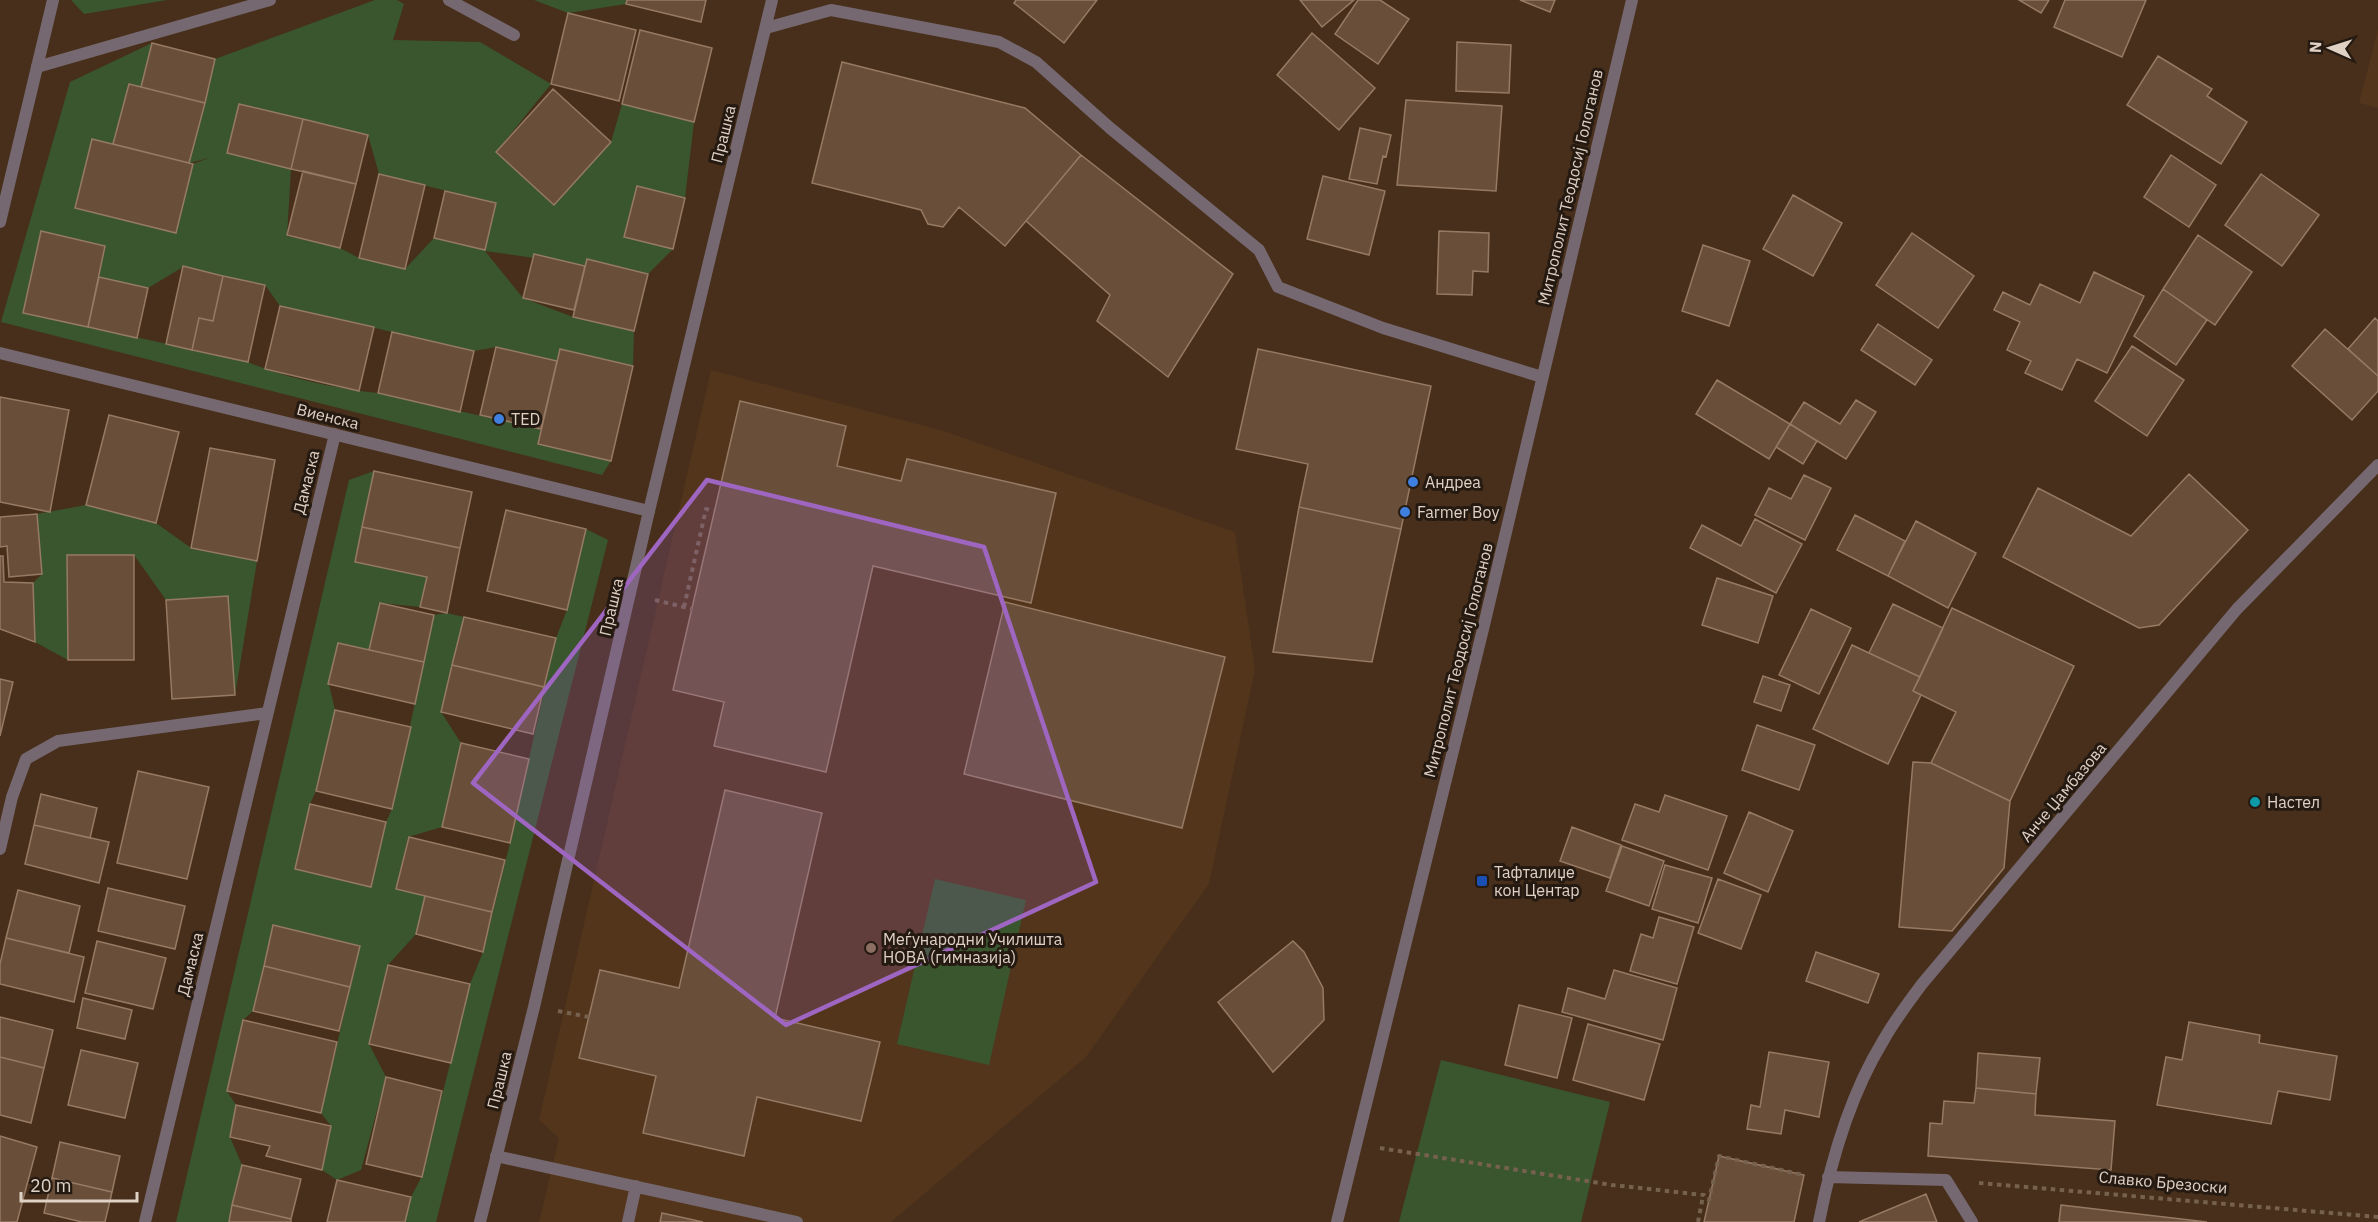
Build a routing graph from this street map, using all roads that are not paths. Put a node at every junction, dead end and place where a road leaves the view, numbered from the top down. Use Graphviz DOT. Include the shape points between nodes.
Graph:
graph roads {
  1 [pos="53,0"];
  2 [pos="270,0"];
  3 [pos="448,0"];
  4 [pos="772,0"];
  5 [pos="1632,0"];
  6 [pos="766,28"];
  7 [pos="514,35"];
  8 [pos="37,67"];
  9 [pos="0,222"];
  10 [pos="0,353"];
  11 [pos="1542,377"];
  12 [pos="334,434"];
  13 [pos="2378,465"];
  14 [pos="649,511"];
  15 [pos="267,713"];
  16 [pos="0,849"];
  17 [pos="496,1156"];
  18 [pos="1828,1177"];
  19 [pos="636,1186"];
  20 [pos="145,1222"];
  21 [pos="480,1222"];
  22 [pos="628,1222"];
  23 [pos="797,1222"];
  24 [pos="1337,1222"];
  25 [pos="1819,1222"];
  26 [pos="1972,1222"];
  1 -- 8 [label="street"];
  2 -- 8 [label="street"];
  3 -- 7 [label="street"];
  4 -- 6 [label="street, Прашка"];
  5 -- 11 [label="street, Митрополит Теодосиј Гологанов"];
  6 -- 11 [label="street" via="831,10 999,42 1036,62 1259,250 1278,287 1383,328"];
  6 -- 14 [label="street, Прашка"];
  8 -- 9 [label="street"];
  10 -- 12 [label="street, Виенска"];
  11 -- 24 [label="street, Митрополит Теодосиј Гологанов"];
  12 -- 14 [label="street, Виенска"];
  12 -- 15 [label="street, Дамаска"];
  13 -- 18 [label="street, Анче Џамбазова" via="2237,609 1922,984 1882,1042 1865,1075"];
  14 -- 17 [label="street, Прашка"];
  15 -- 16 [label="street" via="58,741 26,759"];
  15 -- 20 [label="street, Дамаска"];
  17 -- 19 [label="street"];
  17 -- 21 [label="street, Прашка"];
  18 -- 25 [label="street, Анче Џамбазова"];
  18 -- 26 [label="street" via="1946,1180"];
  19 -- 22 [label="street"];
  19 -- 23 [label="street"];
}
